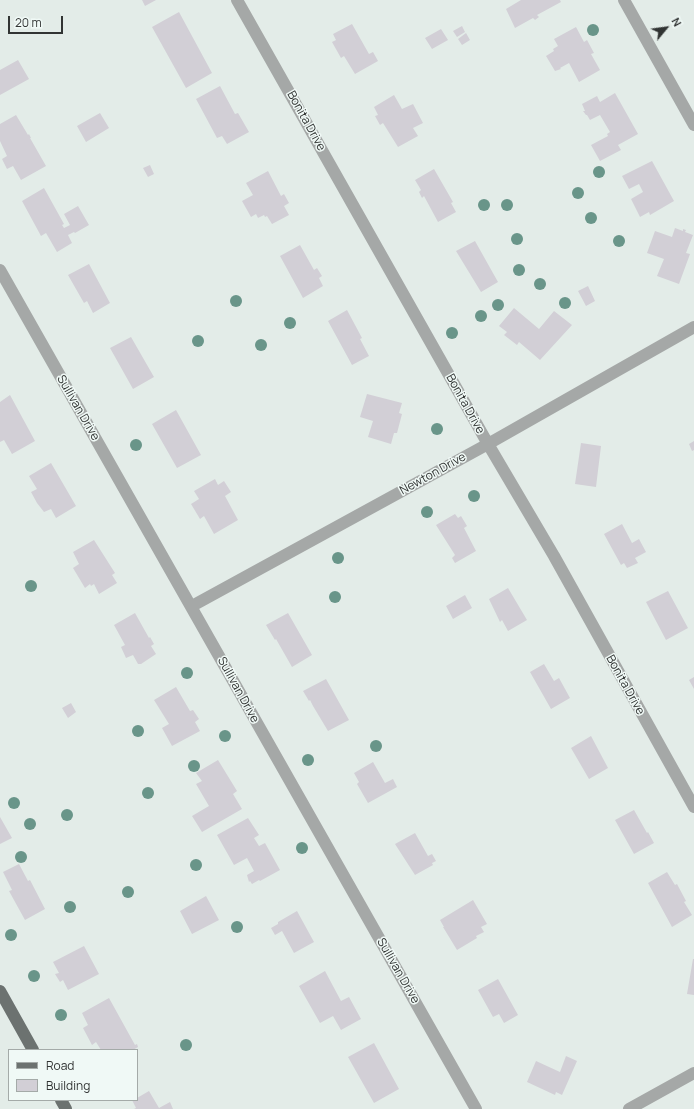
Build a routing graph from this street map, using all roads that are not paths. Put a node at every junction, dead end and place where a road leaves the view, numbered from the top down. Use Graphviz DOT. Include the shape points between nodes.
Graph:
graph roads {
  1 [pos="237,0"];
  2 [pos="624,0"];
  3 [pos="694,125"];
  4 [pos="0,270"];
  5 [pos="694,327"];
  6 [pos="488,444"];
  7 [pos="192,606"];
  8 [pos="694,807"];
  9 [pos="0,991"];
  10 [pos="32,1049"];
  11 [pos="694,1073"];
  12 [pos="476,1109"];
  13 [pos="629,1109"];
  1 -- 6 [label="street, Bonita Drive"];
  2 -- 3 [label="street"];
  4 -- 7 [label="street, Sullivan Drive"];
  5 -- 6 [label="street, Newton Drive"];
  6 -- 7 [label="street, Newton Drive"];
  6 -- 8 [label="street, Bonita Drive" via="554,556"];
  7 -- 12 [label="street, Sullivan Drive"];
  9 -- 10 [label="main road"];
  11 -- 13 [label="street"];
}
